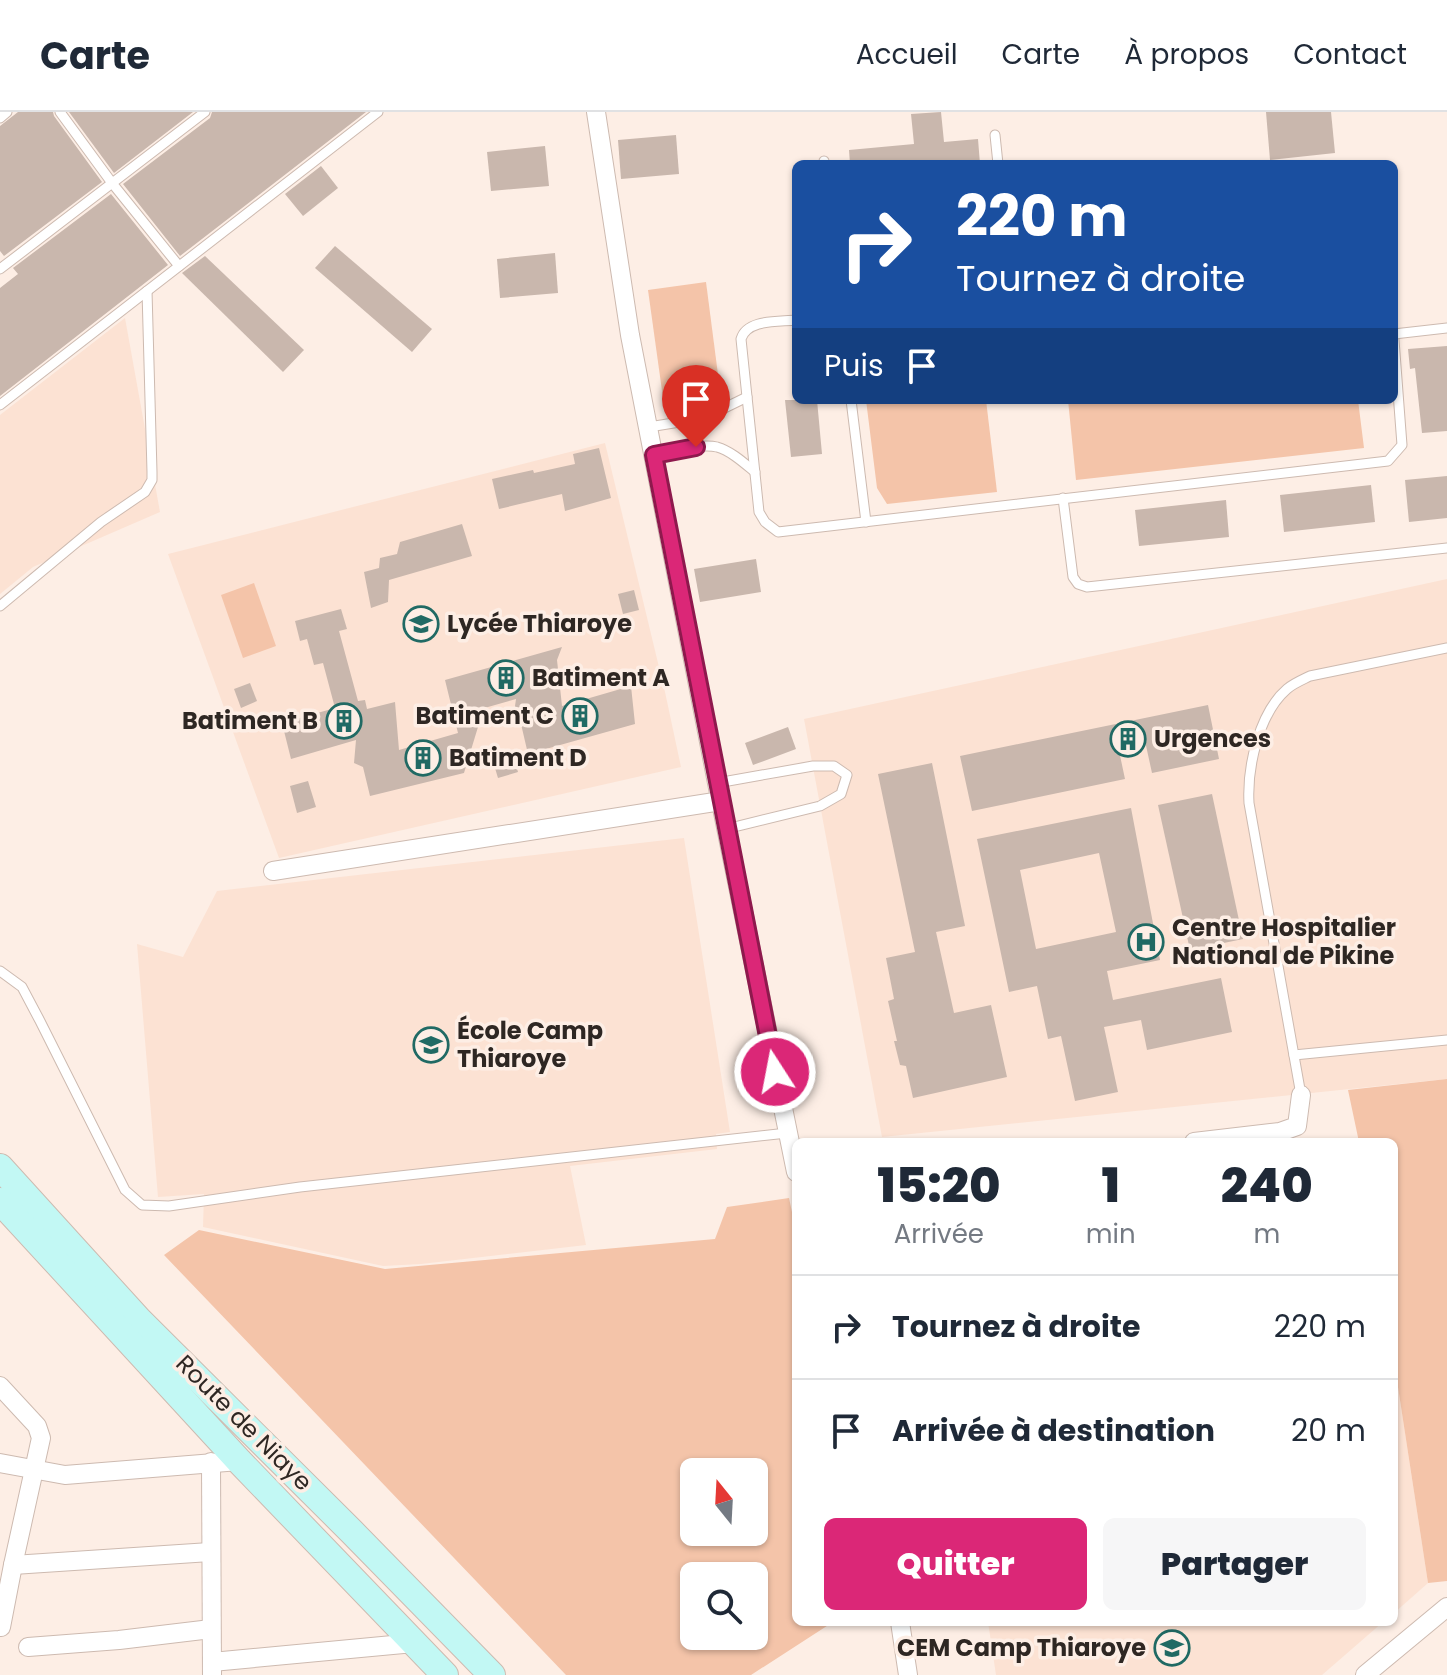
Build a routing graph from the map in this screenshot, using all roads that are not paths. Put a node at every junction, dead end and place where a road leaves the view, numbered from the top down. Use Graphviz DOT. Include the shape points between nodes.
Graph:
graph roads {
  1 [pos="7,112"];
  2 [pos="60,112"];
  3 [pos="205,112"];
  4 [pos="378,112"];
  5 [pos="596,112"];
  6 [pos="0,118"];
  7 [pos="995,135"];
  8 [pos="998,160"];
  9 [pos="112,183"];
  10 [pos="179,266"];
  11 [pos="1,267"];
  12 [pos="147,291"];
  13 [pos="792,320"];
  14 [pos="1447,328"];
  15 [pos="1398,336"];
  16 [pos="1398,391"];
  17 [pos="747,397"];
  18 [pos="851,404"];
  19 [pos="0,405"];
  20 [pos="649,427"];
  21 [pos="654,455"];
  22 [pos="755,472"];
  23 [pos="1063,498"];
  24 [pos="866,522"];
  25 [pos="1447,548"];
  26 [pos="0,606"];
  27 [pos="1447,648"];
  28 [pos="719,792"];
  29 [pos="726,829"];
  30 [pos="273,871"];
  31 [pos="0,971"];
  32 [pos="1447,1040"];
  33 [pos="1294,1055"];
  34 [pos="1301,1095"];
  35 [pos="787,1133"];
  36 [pos="1228,1138"];
  37 [pos="792,1155"];
  38 [pos="0,1167"];
  39 [pos="4,1214"];
  40 [pos="0,1386"];
  41 [pos="239,1461"];
  42 [pos="211,1462"];
  43 [pos="0,1463"];
  44 [pos="35,1471"];
  45 [pos="210,1552"];
  46 [pos="7,1573"];
  47 [pos="1447,1607"];
  48 [pos="901,1626"];
  49 [pos="1,1627"];
  50 [pos="211,1629"];
  51 [pos="414,1643"];
  52 [pos="28,1647"];
  53 [pos="212,1668"];
  54 [pos="445,1675"];
  55 [pos="492,1675"];
  56 [pos="908,1675"];
  57 [pos="1365,1675"];
  1 -- 6 [label="lane"];
  2 -- 9 [label="lane"];
  3 -- 9 [label="lane"];
  4 -- 10 [label="lane"];
  5 -- 20 [label="street"];
  7 -- 8 [label="lane"];
  9 -- 10 [label="lane"];
  9 -- 11 [label="lane"];
  10 -- 12 [label="lane"];
  12 -- 19 [label="lane"];
  12 -- 26 [label="lane" via="149,487"];
  13 -- 17 [label="lane" via="751,325 742,333"];
  14 -- 15 [label="lane"];
  16 -- 23 [label="lane" via="1402,445 1388,461"];
  17 -- 20 [label="lane" via="704,418"];
  17 -- 22 [label="lane"];
  18 -- 24 [label="lane"];
  20 -- 21 [label="street"];
  21 -- 22 [label="lane" via="717,447"];
  21 -- 28 [label="street"];
  22 -- 24 [label="lane" via="759,512 778,532"];
  23 -- 24 [label="lane"];
  23 -- 25 [label="lane" via="1073,577 1087,587"];
  27 -- 33 [label="lane" via="1296,682 1277,701 1256,743 1249,803"];
  28 -- 29 [label="street"];
  28 -- 29 [label="lane" via="813,766 834,766 847,775 841,794 820,806"];
  28 -- 30 [label="street"];
  29 -- 35 [label="street"];
  31 -- 35 [label="lane" via="22,987 125,1190 142,1205"];
  32 -- 33 [label="lane"];
  33 -- 34 [label="lane"];
  34 -- 36 [label="street" via="1297,1126"];
  35 -- 37 [label="street"];
  38 -- 55 [label="main road, Route de Niaye" via="139,1320"];
  39 -- 41 [label="main road, Route de Niaye"];
  40 -- 44 [label="street" via="40,1430"];
  41 -- 42 [label="street"];
  41 -- 51 [label="main road, Route de Niaye"];
  42 -- 44 [label="street" via="76,1475"];
  42 -- 45 [label="street"];
  43 -- 44 [label="street"];
  44 -- 46 [label="street"];
  45 -- 46 [label="street"];
  45 -- 50 [label="street"];
  46 -- 49 [label="street"];
  47 -- 57 [label="street"];
  48 -- 56 [label="street"];
  50 -- 52 [label="street"];
  50 -- 53 [label="street"];
  51 -- 53 [label="street"];
  51 -- 54 [label="main road, Route de Niaye"];
}
